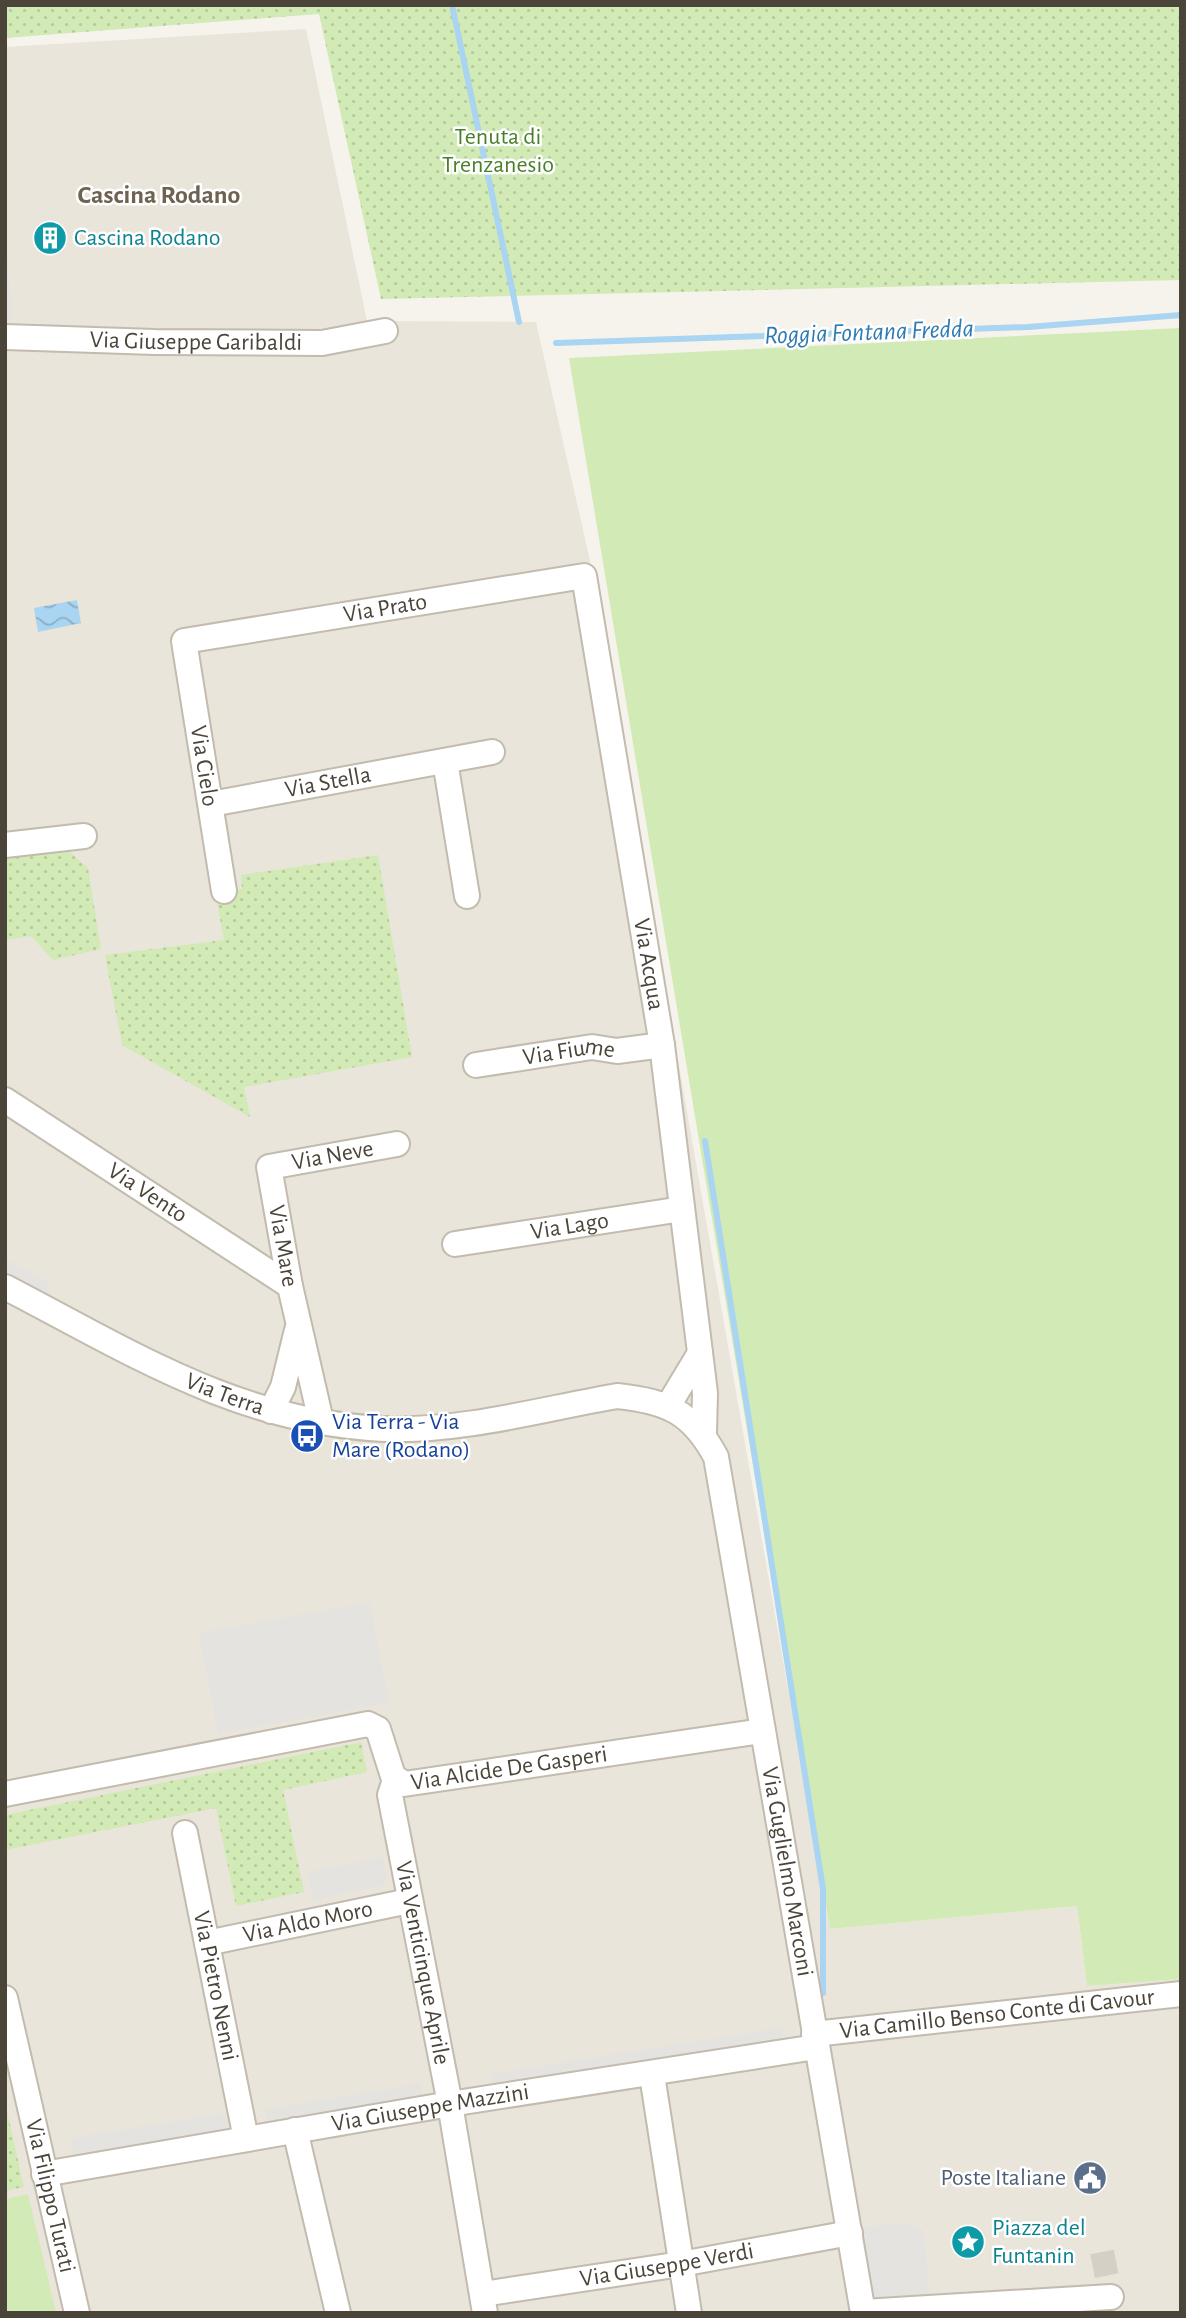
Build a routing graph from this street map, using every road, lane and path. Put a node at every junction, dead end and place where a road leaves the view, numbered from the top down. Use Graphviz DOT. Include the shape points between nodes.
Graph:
graph roads {
  1 [pos="385,331"];
  2 [pos="5,337"];
  3 [pos="584,576"];
  4 [pos="184,641"];
  5 [pos="492,752"];
  6 [pos="446,761"];
  7 [pos="211,804"];
  8 [pos="85,836"];
  9 [pos="5,845"];
  10 [pos="224,891"];
  11 [pos="467,896"];
  12 [pos="662,1045"];
  13 [pos="476,1065"];
  14 [pos="5,1100"];
  15 [pos="397,1144"];
  16 [pos="269,1167"];
  17 [pos="682,1209"];
  18 [pos="455,1244"];
  19 [pos="290,1286"];
  20 [pos="5,1287"];
  21 [pos="298,1326"];
  22 [pos="700,1353"];
  23 [pos="668,1406"];
  24 [pos="271,1411"];
  25 [pos="321,1422"];
  26 [pos="704,1433"];
  27 [pos="762,1731"];
  28 [pos="395,1780"];
  29 [pos="5,1794"];
  30 [pos="185,1833"];
  31 [pos="409,1901"];
  32 [pos="207,1944"];
  33 [pos="1181,1994"];
  34 [pos="5,1998"];
  35 [pos="815,2041"];
  36 [pos="652,2075"];
  37 [pos="450,2104"];
  38 [pos="295,2130"];
  39 [pos="246,2139"];
  40 [pos="44,2174"];
  41 [pos="850,2234"];
  42 [pos="681,2264"];
  43 [pos="1110,2296"];
  44 [pos="484,2304"];
  45 [pos="863,2312"];
  46 [pos="77,2313"];
  47 [pos="338,2313"];
  48 [pos="689,2313"];
  1 -- 2 [label="street, Via Giuseppe Garibaldi" via="322,342"];
  3 -- 4 [label="street, Via Prato"];
  3 -- 12 [label="street, Via Acqua"];
  4 -- 7 [label="street, Via Cielo"];
  5 -- 6 [label="street, Via Stella"];
  6 -- 7 [label="street, Via Stella"];
  6 -- 11 [label="street"];
  7 -- 10 [label="street, Via Cielo"];
  8 -- 9 [label="street"];
  12 -- 13 [label="street, Via Fiume" via="617,1051 592,1046"];
  12 -- 17 [label="street, Via Acqua"];
  14 -- 19 [label="street, Via Vento"];
  15 -- 16 [label="street, Via Neve"];
  16 -- 19 [label="street, Via Mare"];
  17 -- 18 [label="street, Via Lago"];
  17 -- 22 [label="street, Via Acqua"];
  19 -- 21 [label="street, Via Mare"];
  20 -- 24 [label="street, Via Terra" via="196,1386"];
  21 -- 24 [label="street, Via Mare" via="283,1387"];
  21 -- 25 [label="street, Via Mare"];
  22 -- 23 [label="street"];
  22 -- 26 [label="street, Via Acqua"];
  23 -- 25 [label="street, Via Terra" via="617,1396 432,1427 385,1429"];
  23 -- 26 [label="street, Via Terra"];
  24 -- 25 [label="street, Via Terra"];
  26 -- 27 [label="street, Via Guglielmo Marconi" via="716,1457"];
  27 -- 28 [label="street, Via Alcide De Gasperi" via="408,1784"];
  27 -- 35 [label="street, Via Guglielmo Marconi"];
  28 -- 29 [label="street, Via Alcide De Gasperi" via="378,1729 368,1724"];
  28 -- 31 [label="street, Via Venticinque Aprile" via="390,1795"];
  30 -- 32 [label="street, Via Pietro Nenni"];
  31 -- 32 [label="street, Via Aldo Moro"];
  31 -- 37 [label="street, Via Venticinque Aprile"];
  32 -- 39 [label="street, Via Pietro Nenni"];
  33 -- 35 [label="street, Via Camillo Benso Conte di Cavour"];
  34 -- 40 [label="street, Via Filippo Turati"];
  35 -- 36 [label="street, Via Giuseppe Mazzini"];
  35 -- 41 [label="street, Via Guglielmo Marconi"];
  36 -- 37 [label="street, Via Giuseppe Mazzini"];
  36 -- 42 [label="street"];
  37 -- 38 [label="street, Via Giuseppe Mazzini"];
  37 -- 44 [label="street, Via Venticinque Aprile"];
  38 -- 39 [label="street, Via Giuseppe Mazzini"];
  38 -- 47 [label="street"];
  39 -- 40 [label="street, Via Giuseppe Mazzini"];
  40 -- 46 [label="street, Via Filippo Turati"];
  41 -- 42 [label="street, Via Giuseppe Verdi"];
  41 -- 45 [label="street, Via Guglielmo Marconi"];
  42 -- 44 [label="street, Via Giuseppe Verdi"];
  42 -- 48 [label="street"];
  43 -- 45 [label="street"];
}
